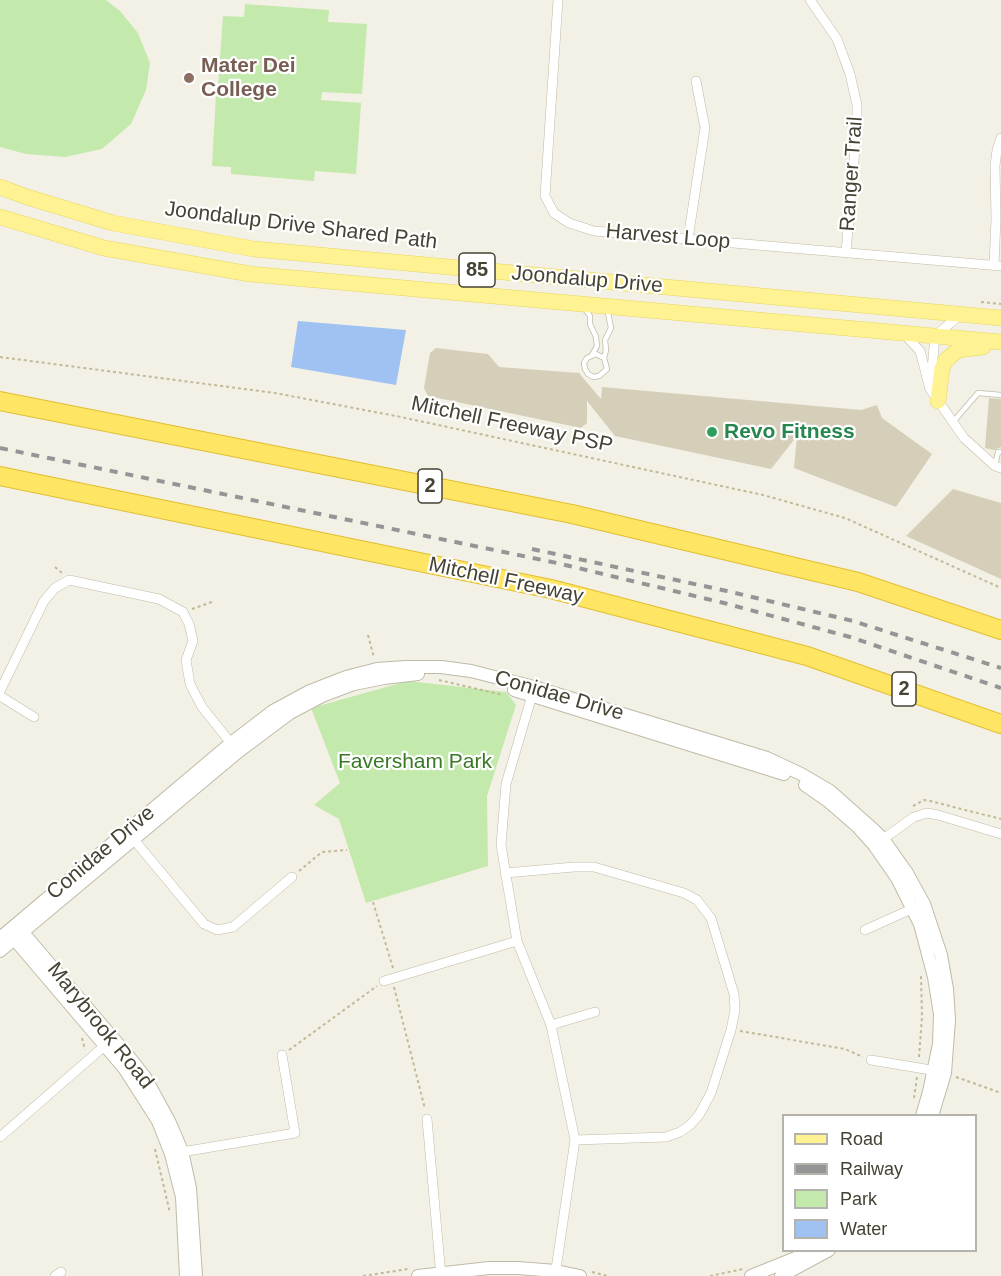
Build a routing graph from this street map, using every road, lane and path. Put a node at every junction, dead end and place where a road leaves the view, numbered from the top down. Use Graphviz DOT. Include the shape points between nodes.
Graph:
graph roads {
  1 [pos="558,0"];
  2 [pos="810,0"];
  3 [pos="696,81"];
  4 [pos="1001,138"];
  5 [pos="0,187"];
  6 [pos="0,217"];
  7 [pos="688,238"];
  8 [pos="846,252"];
  9 [pos="997,266"];
  10 [pos="567,278"];
  11 [pos="980,302"];
  12 [pos="1001,303"];
  13 [pos="582,304"];
  14 [pos="607,306"];
  15 [pos="960,315"];
  16 [pos="1001,318"];
  17 [pos="903,333"];
  18 [pos="935,336"];
  19 [pos="1001,343"];
  20 [pos="592,355"];
  21 [pos="0,357"];
  22 [pos="604,358"];
  23 [pos="934,395"];
  24 [pos="1001,395"];
  25 [pos="0,401"];
  26 [pos="953,422"];
  27 [pos="1000,451"];
  28 [pos="998,467"];
  29 [pos="0,476"];
  30 [pos="1001,588"];
  31 [pos="212,602"];
  32 [pos="183,612"];
  33 [pos="1001,630"];
  34 [pos="368,635"];
  35 [pos="377,669"];
  36 [pos="439,680"];
  37 [pos="0,691"];
  38 [pos="533,691"];
  39 [pos="0,696"];
  40 [pos="506,696"];
  41 [pos="34,717"];
  42 [pos="1001,724"];
  43 [pos="235,747"];
  44 [pos="1001,834"];
  45 [pos="130,835"];
  46 [pos="879,842"];
  47 [pos="347,850"];
  48 [pos="505,873"];
  49 [pos="292,877"];
  50 [pos="373,902"];
  51 [pos="919,906"];
  52 [pos="865,930"];
  53 [pos="12,933"];
  54 [pos="517,941"];
  55 [pos="0,951"];
  56 [pos="920,973"];
  57 [pos="390,979"];
  58 [pos="595,1012"];
  59 [pos="551,1025"];
  60 [pos="731,1030"];
  61 [pos="78,1032"];
  62 [pos="109,1041"];
  63 [pos="282,1055"];
  64 [pos="90,1058"];
  65 [pos="871,1060"];
  66 [pos="919,1068"];
  67 [pos="939,1072"];
  68 [pos="1001,1093"];
  69 [pos="913,1103"];
  70 [pos="923,1114"];
  71 [pos="932,1114"];
  72 [pos="427,1119"];
  73 [pos="0,1137"];
  74 [pos="575,1140"];
  75 [pos="154,1144"];
  76 [pos="176,1153"];
  77 [pos="170,1214"];
  78 [pos="807,1252"];
  79 [pos="827,1252"];
  80 [pos="441,1274"];
  81 [pos="555,1274"];
  82 [pos="186,1276"];
  83 [pos="196,1276"];
  84 [pos="418,1276"];
  85 [pos="580,1276"];
  86 [pos="751,1276"];
  87 [pos="781,1276"];
  1 -- 7 [label="street, Harvest Loop" via="545,196 554,213 594,231"];
  2 -- 8 [label="street, Ranger Trail" via="837,39 857,105"];
  3 -- 7 [label="street" via="705,128"];
  4 -- 9 [label="street" via="995,166"];
  5 -- 10 [label="main road, Joondalup Drive / 85" via="113,223 254,249"];
  6 -- 13 [label="main road, Joondalup Drive / 85" via="104,248 250,274"];
  7 -- 8 [label="street, Harvest Loop"];
  8 -- 9 [label="street, Harvest Loop"];
  10 -- 14 [label="main road" via="594,290"];
  10 -- 15 [label="main road, Joondalup Drive / 85"];
  11 -- 12 [label="path"];
  13 -- 14 [label="main road, Joondalup Drive / 85"];
  13 -- 20 [label="lane" via="596,337"];
  14 -- 17 [label="main road, Joondalup Drive / 85"];
  14 -- 22 [label="lane" via="611,328 605,340"];
  15 -- 16 [label="main road, Joondalup Drive / 85"];
  15 -- 18 [label="street"];
  17 -- 18 [label="main road, Joondalup Drive / 85"];
  17 -- 23 [label="street" via="920,351"];
  18 -- 19 [label="main road, Joondalup Drive / 85"];
  18 -- 23 [label="street"];
  19 -- 23 [label="main road" via="951,354"];
  20 -- 22 [label="lane"];
  20 -- 22 [label="lane" via="584,363 593,377 607,369"];
  21 -- 30 [label="path, Mitchell Freeway PSP" via="275,393 751,493 845,518"];
  23 -- 26 [label="street"];
  24 -- 26 [label="lane" via="978,393"];
  25 -- 33 [label="highway, 2" via="584,517 858,582"];
  26 -- 28 [label="street" via="964,438"];
  27 -- 28 [label="lane"];
  29 -- 42 [label="highway, Mitchell Freeway / 2" via="551,589 807,656"];
  31 -- 32 [label="path"];
  32 -- 37 [label="street" via="159,599 69,580 44,601"];
  32 -- 43 [label="street" via="193,641 186,660 190,684"];
  34 -- 35 [label="path"];
  35 -- 38 [label="street, Conidae Drive" via="456,668"];
  35 -- 43 [label="street, Conidae Drive" via="310,691 273,711"];
  36 -- 40 [label="path"];
  38 -- 43 [label="street, Conidae Drive" via="470,678 414,674 384,678 339,689 304,705"];
  38 -- 46 [label="street, Conidae Drive" via="767,758 830,791"];
  38 -- 48 [label="street" via="506,784 501,845"];
  39 -- 41 [label="street"];
  43 -- 45 [label="street, Conidae Drive"];
  44 -- 46 [label="street" via="927,813 914,817"];
  45 -- 49 [label="street" via="204,924 217,930 233,927"];
  45 -- 53 [label="street, Conidae Drive"];
  46 -- 51 [label="street, Conidae Drive" via="906,873"];
  47 -- 49 [label="path" via="322,852"];
  48 -- 54 [label="street"];
  48 -- 60 [label="street" via="594,867 697,900 711,918 734,993"];
  50 -- 57 [label="path"];
  51 -- 52 [label="street"];
  51 -- 67 [label="street, Conidae Drive" via="941,955 947,989 949,1020"];
  53 -- 55 [label="street, Conidae Drive"];
  53 -- 62 [label="street, Marybrook Road"];
  54 -- 57 [label="street"];
  54 -- 59 [label="street"];
  56 -- 66 [label="path"];
  57 -- 63 [label="path"];
  57 -- 72 [label="path"];
  58 -- 59 [label="street"];
  59 -- 74 [label="street"];
  60 -- 65 [label="path" via="845,1049"];
  60 -- 74 [label="street" via="711,1093 690,1125 666,1137"];
  61 -- 64 [label="path"];
  62 -- 64 [label="street"];
  62 -- 76 [label="street, Marybrook Road" via="153,1092"];
  63 -- 76 [label="street" via="295,1133"];
  64 -- 73 [label="street"];
  65 -- 66 [label="street"];
  66 -- 67 [label="street"];
  66 -- 69 [label="path"];
  67 -- 68 [label="path"];
  67 -- 70 [label="street, Conidae Drive"];
  67 -- 71 [label="street, Conidae Drive"];
  72 -- 80 [label="street"];
  74 -- 81 [label="street"];
  75 -- 77 [label="path"];
  76 -- 82 [label="street, Marybrook Road"];
  76 -- 83 [label="street, Marybrook Road" via="192,1202"];
  78 -- 86 [label="street"];
  79 -- 87 [label="street"];
  80 -- 81 [label="street" via="518,1268"];
  80 -- 84 [label="street"];
  81 -- 85 [label="street"];
}
